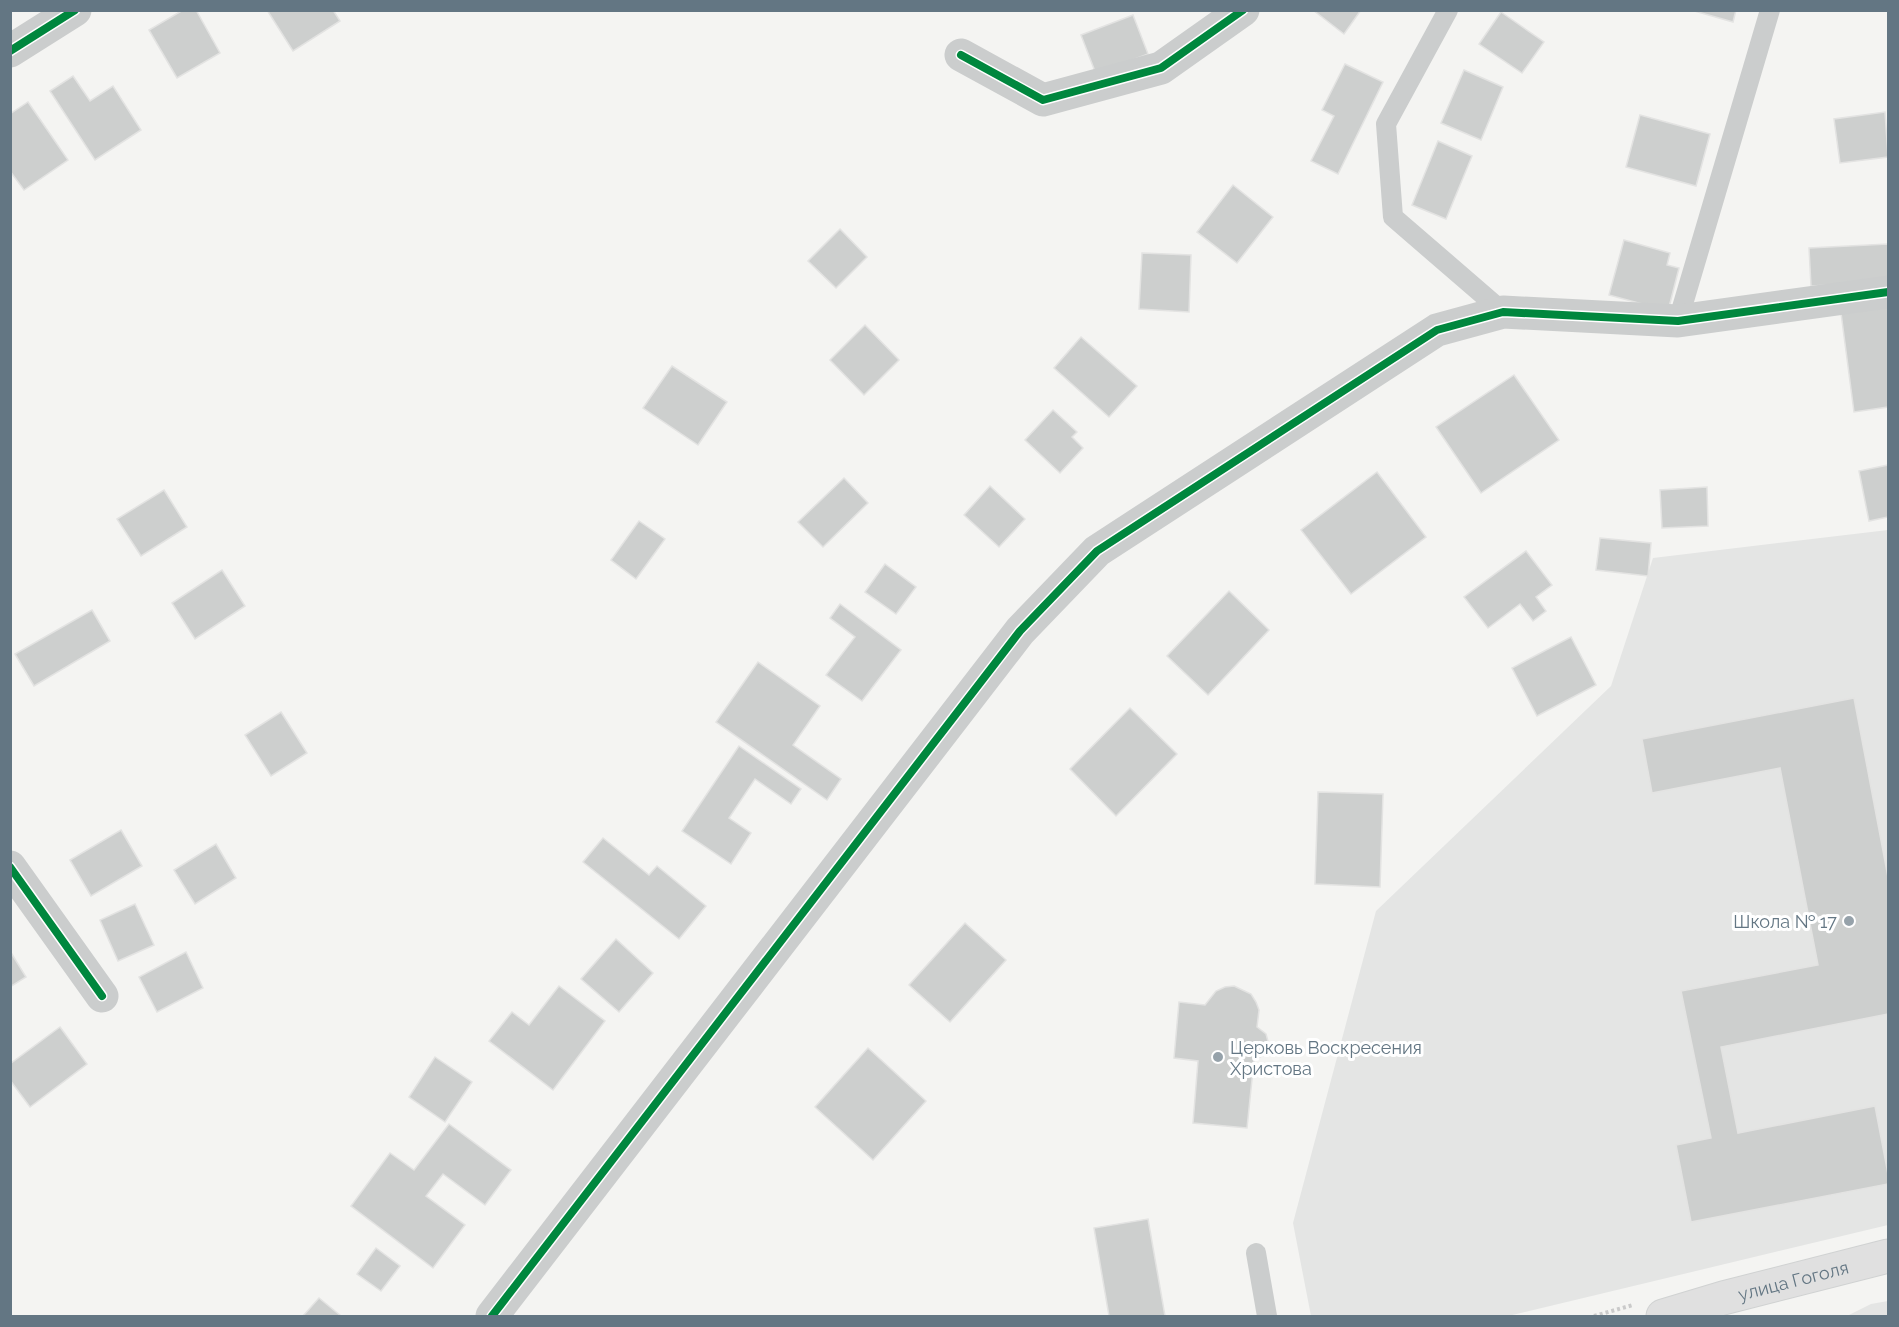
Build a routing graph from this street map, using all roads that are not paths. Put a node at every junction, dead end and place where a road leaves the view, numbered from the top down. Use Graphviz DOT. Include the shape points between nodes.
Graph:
graph roads {
  1 [pos="75,10"];
  2 [pos="1243,10"];
  3 [pos="1448,10"];
  4 [pos="1770,10"];
  5 [pos="10,51"];
  6 [pos="961,55"];
  7 [pos="1888,292"];
  8 [pos="1503,312"];
  9 [pos="1678,321"];
  10 [pos="10,867"];
  11 [pos="102,996"];
  12 [pos="1256,1253"];
  13 [pos="1888,1257"];
  14 [pos="492,1317"];
  15 [pos="1267,1317"];
  16 [pos="1663,1317"];
  1 -- 5 [label="street"];
  2 -- 6 [label="street" via="1161,68 1043,100"];
  3 -- 8 [label="lane" via="1386,124 1394,217"];
  4 -- 9 [label="lane"];
  7 -- 9 [label="street"];
  8 -- 9 [label="street"];
  8 -- 14 [label="street" via="1437,330 1097,551 1020,631"];
  10 -- 11 [label="street"];
  12 -- 15 [label="lane"];
  13 -- 16 [label="main road, улица Гоголя"];
}
